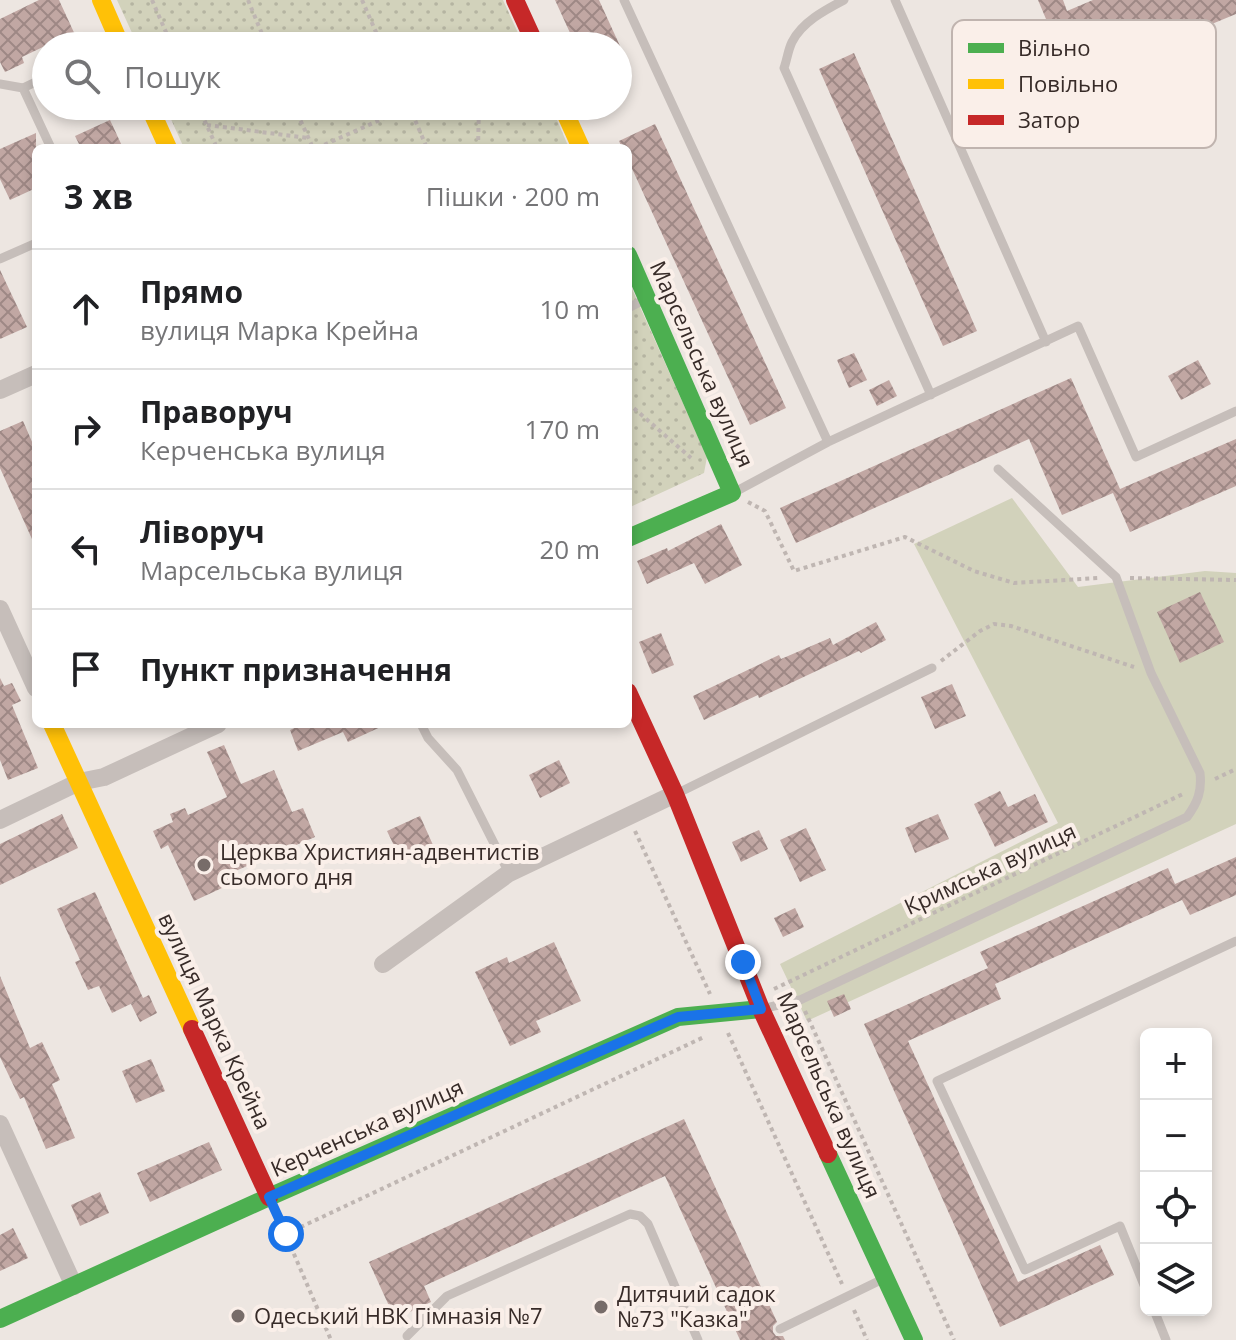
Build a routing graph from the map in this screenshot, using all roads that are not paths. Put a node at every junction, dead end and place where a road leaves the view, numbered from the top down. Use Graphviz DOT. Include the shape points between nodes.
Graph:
graph roads {
  1 [pos="101,0"];
  2 [pos="515,0"];
  3 [pos="624,0"];
  4 [pos="844,0"];
  5 [pos="895,0"];
  6 [pos="113,32"];
  7 [pos="530,32"];
  8 [pos="0,84"];
  9 [pos="32,84"];
  10 [pos="23,88"];
  11 [pos="32,107"];
  12 [pos="38,120"];
  13 [pos="155,120"];
  14 [pos="568,120"];
  15 [pos="952,129"];
  16 [pos="49,144"];
  17 [pos="166,144"];
  18 [pos="579,144"];
  19 [pos="960,148"];
  20 [pos="32,245"];
  21 [pos="0,259"];
  22 [pos="632,264"];
  23 [pos="647,298"];
  24 [pos="632,306"];
  25 [pos="1046,342"];
  26 [pos="32,380"];
  27 [pos="0,390"];
  28 [pos="931,395"];
  29 [pos="1236,411"];
  30 [pos="828,442"];
  31 [pos="998,469"];
  32 [pos="732,493"];
  33 [pos="632,536"];
  34 [pos="0,609"];
  35 [pos="932,668"];
  36 [pos="32,679"];
  37 [pos="632,701"];
  38 [pos="54,728"];
  39 [pos="423,728"];
  40 [pos="195,729"];
  41 [pos="79,782"];
  42 [pos="675,794"];
  43 [pos="0,820"];
  44 [pos="509,873"];
  45 [pos="1236,941"];
  46 [pos="383,964"];
  47 [pos="760,1003"];
  48 [pos="0,1124"];
  49 [pos="269,1197"];
  50 [pos="1140,1275"];
  51 [pos="885,1278"];
  52 [pos="74,1286"];
  53 [pos="1156,1316"];
  54 [pos="0,1319"];
  55 [pos="780,1329"];
  56 [pos="407,1336"];
  57 [pos="698,1340"];
  58 [pos="914,1340"];
  59 [pos="1166,1340"];
  1 -- 6 [label="street"];
  2 -- 7 [label="street"];
  3 -- 30 [label="lane"];
  4 -- 28 [label="lane" via="806,25 792,41 784,68"];
  5 -- 15 [label="lane"];
  8 -- 10 [label="lane"];
  9 -- 10 [label="lane"];
  10 -- 11 [label="lane"];
  12 -- 16 [label="lane"];
  13 -- 17 [label="street"];
  14 -- 18 [label="street"];
  19 -- 25 [label="lane"];
  20 -- 21 [label="lane"];
  22 -- 23 [label="street, Марсельська вулиця"];
  23 -- 24 [label="lane"];
  23 -- 32 [label="street, Марсельська вулиця"];
  25 -- 28 [label="lane"];
  25 -- 29 [label="lane" via="1078,326 1136,457"];
  26 -- 27 [label="street"];
  28 -- 30 [label="lane"];
  30 -- 32 [label="lane"];
  31 -- 47 [label="lane" via="1116,577 1151,673 1200,773 1197,800 1187,817 800,1000"];
  32 -- 33 [label="street"];
  34 -- 36 [label="street"];
  35 -- 42 [label="lane"];
  37 -- 42 [label="street, Марсельська вулиця"];
  38 -- 41 [label="street, вулиця Марка Крейна"];
  39 -- 44 [label="lane" via="457,770"];
  40 -- 41 [label="street" via="104,777"];
  41 -- 43 [label="street"];
  41 -- 49 [label="street, вулиця Марка Крейна"];
  42 -- 44 [label="street"];
  42 -- 47 [label="street, Марсельська вулиця"];
  44 -- 46 [label="street"];
  45 -- 50 [label="lane" via="937,1081 1025,1270 1120,1226"];
  47 -- 49 [label="street, Керченська вулиця" via="678,1017"];
  47 -- 51 [label="street, Марсельська вулиця"];
  48 -- 52 [label="street"];
  49 -- 52 [label="street, Керченська вулиця"];
  51 -- 55 [label="lane"];
  51 -- 58 [label="street, Марсельська вулиця"];
  52 -- 54 [label="street, Керченська вулиця"];
  53 -- 59 [label="lane"];
  56 -- 57 [label="lane" via="447,1296 630,1214 648,1224"];
}
